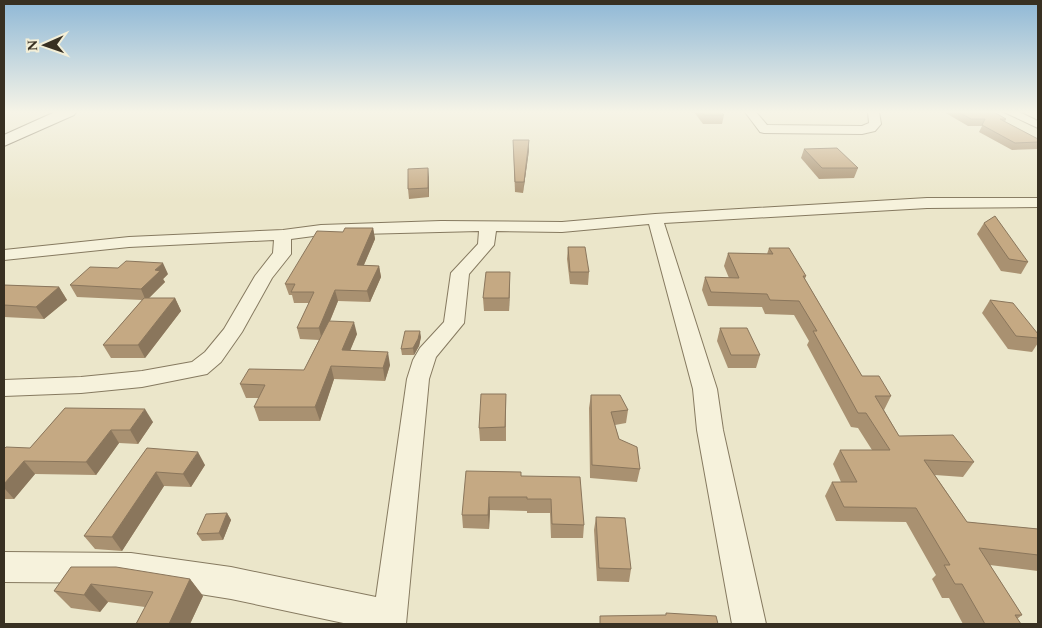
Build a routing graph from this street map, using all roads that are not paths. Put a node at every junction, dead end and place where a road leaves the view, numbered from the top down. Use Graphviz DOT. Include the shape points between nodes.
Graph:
graph roads {
  1 [pos="1038,203"];
  2 [pos="655,219"];
  3 [pos="488,226"];
  4 [pos="282,235"];
  5 [pos="4,256"];
  6 [pos="4,388"];
  7 [pos="4,567"];
  8 [pos="390,621"];
  9 [pos="749,624"];
  1 -- 2 [label="street" via="927,203"];
  2 -- 3 [label="street" via="572,226"];
  2 -- 9 [label="street" via="705,389 710,430"];
  3 -- 4 [label="street" via="321,230"];
  3 -- 8 [label="street" via="486,245 460,273 454,323 430,350 418,380"];
  4 -- 5 [label="street" via="129,242"];
  4 -- 6 [label="street" via="282,254 264,276 232,332 199,369 81,385"];
  7 -- 8 [label="street" via="131,568 231,583"];
}
